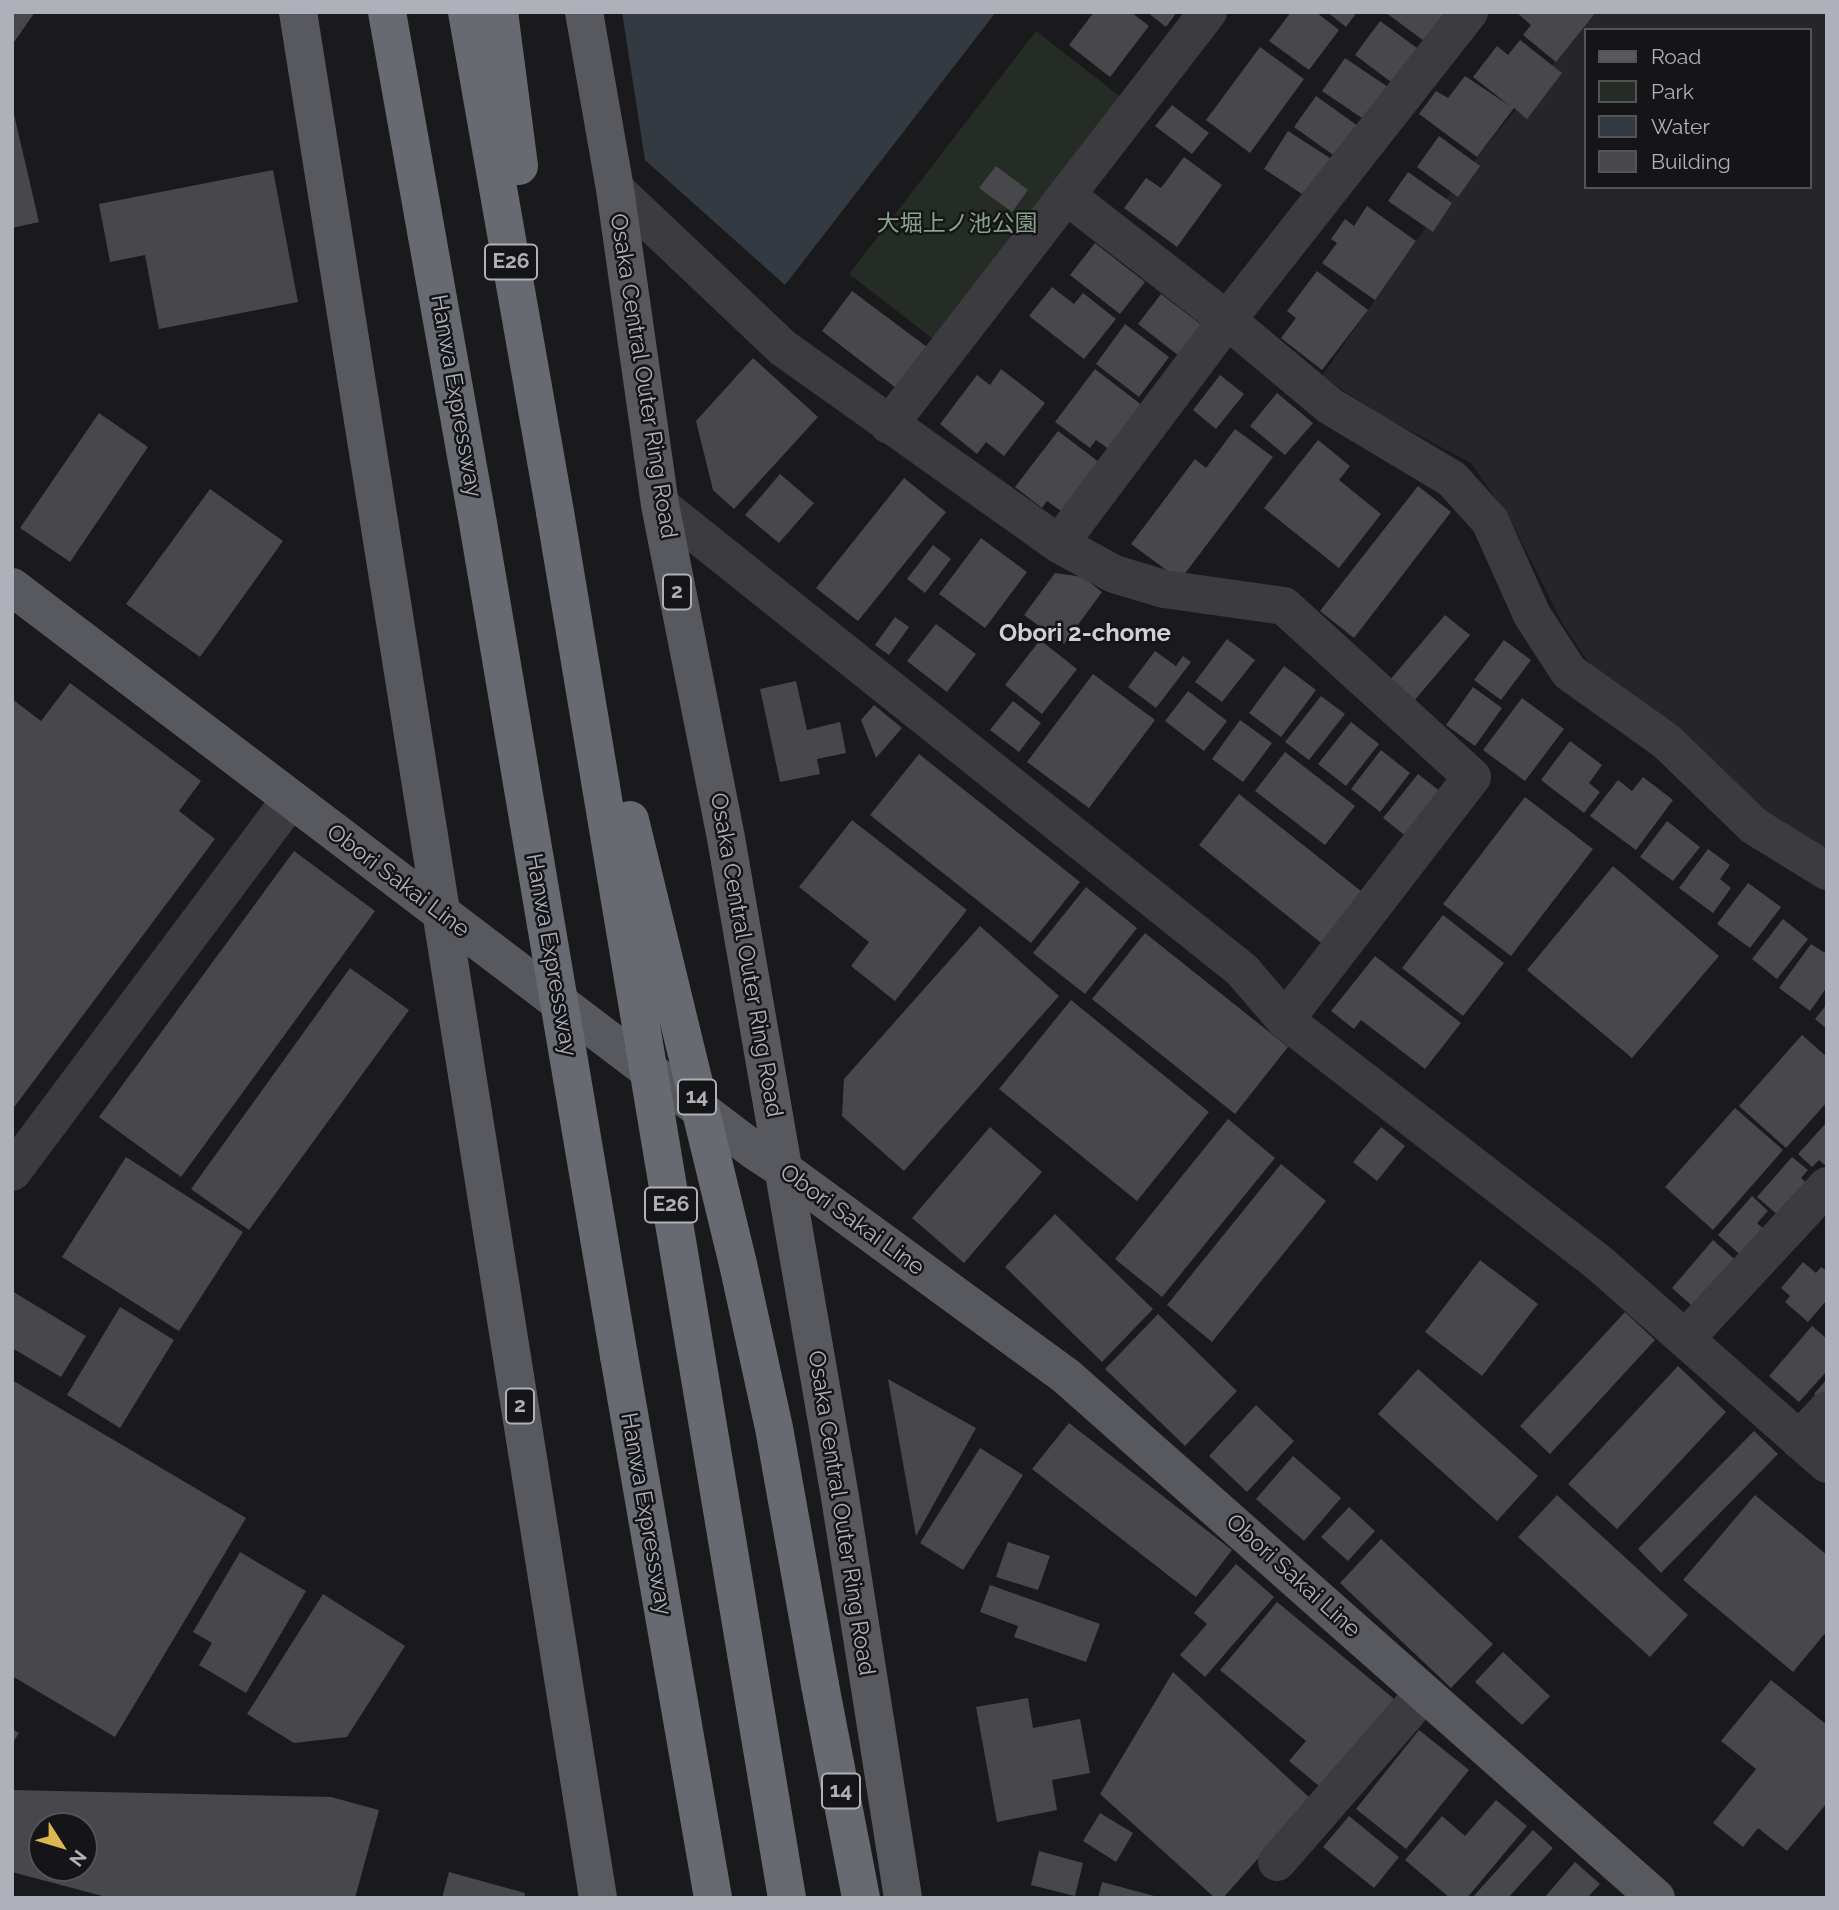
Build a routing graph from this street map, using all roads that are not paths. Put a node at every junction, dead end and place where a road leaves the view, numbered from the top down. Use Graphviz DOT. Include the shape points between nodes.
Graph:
graph roads {
  1 [pos="298,12"];
  2 [pos="387,12"];
  3 [pos="467,12"];
  4 [pos="499,12"];
  5 [pos="584,12"];
  6 [pos="1208,12"];
  7 [pos="1469,12"];
  8 [pos="615,189"];
  9 [pos="1067,196"];
  10 [pos="1227,320"];
  11 [pos="538,414"];
  12 [pos="889,425"];
  13 [pos="660,505"];
  14 [pos="555,512"];
  15 [pos="1059,544"];
  16 [pos="12,587"];
  17 [pos="291,799"];
  18 [pos="1827,871"];
  19 [pos="442,914"];
  20 [pos="1285,1020"];
  21 [pos="784,1170"];
  22 [pos="12,1172"];
  23 [pos="1827,1186"];
  24 [pos="1685,1339"];
  25 [pos="619,1356"];
  26 [pos="1827,1410"];
  27 [pos="1813,1452"];
  28 [pos="1424,1693"];
  29 [pos="1277,1862"];
  30 [pos="598,1898"];
  31 [pos="687,1898"];
  32 [pos="713,1898"];
  33 [pos="787,1898"];
  34 [pos="861,1898"];
  35 [pos="903,1898"];
  36 [pos="1656,1898"];
  1 -- 19 [label="main road, 2"];
  2 -- 25 [label="highway, Hanwa Expressway, bridge"];
  3 -- 11 [label="highway, E26"];
  4 -- 11 [label="highway" via="524,199"];
  5 -- 8 [label="main road, Osaka Central Outer Ring Road / 2"];
  6 -- 9 [label="street"];
  7 -- 10 [label="street"];
  8 -- 12 [label="street" via="783,348"];
  8 -- 13 [label="main road, Osaka Central Outer Ring Road / 2"];
  9 -- 10 [label="street"];
  9 -- 12 [label="street"];
  10 -- 15 [label="street"];
  10 -- 18 [label="street" via="1331,406 1451,479 1490,521 1532,615 1569,672 1666,741 1754,826"];
  11 -- 14 [label="highway, E26"];
  12 -- 15 [label="street"];
  13 -- 20 [label="street" via="1242,970"];
  13 -- 21 [label="main road, Osaka Central Outer Ring Road / 2" via="726,838"];
  14 -- 33 [label="highway, E26, bridge"];
  14 -- 34 [label="highway, 14, bridge" via="738,1264 774,1428"];
  15 -- 20 [label="street" via="1114,574 1164,589 1284,606 1472,777"];
  16 -- 17 [label="main road, Obori Sakai Line"];
  17 -- 19 [label="main road, Obori Sakai Line"];
  17 -- 22 [label="street"];
  19 -- 21 [label="main road, Obori Sakai Line"];
  19 -- 30 [label="main road, 2"];
  20 -- 24 [label="street" via="1599,1263"];
  21 -- 28 [label="main road, Obori Sakai Line" via="1066,1376"];
  21 -- 35 [label="main road, Osaka Central Outer Ring Road / 2"];
  23 -- 24 [label="street"];
  24 -- 27 [label="street"];
  25 -- 31 [label="highway" via="639,1590"];
  25 -- 32 [label="highway, Hanwa Expressway"];
  26 -- 27 [label="street"];
  28 -- 29 [label="street"];
  28 -- 36 [label="main road, Obori Sakai Line"];
}
